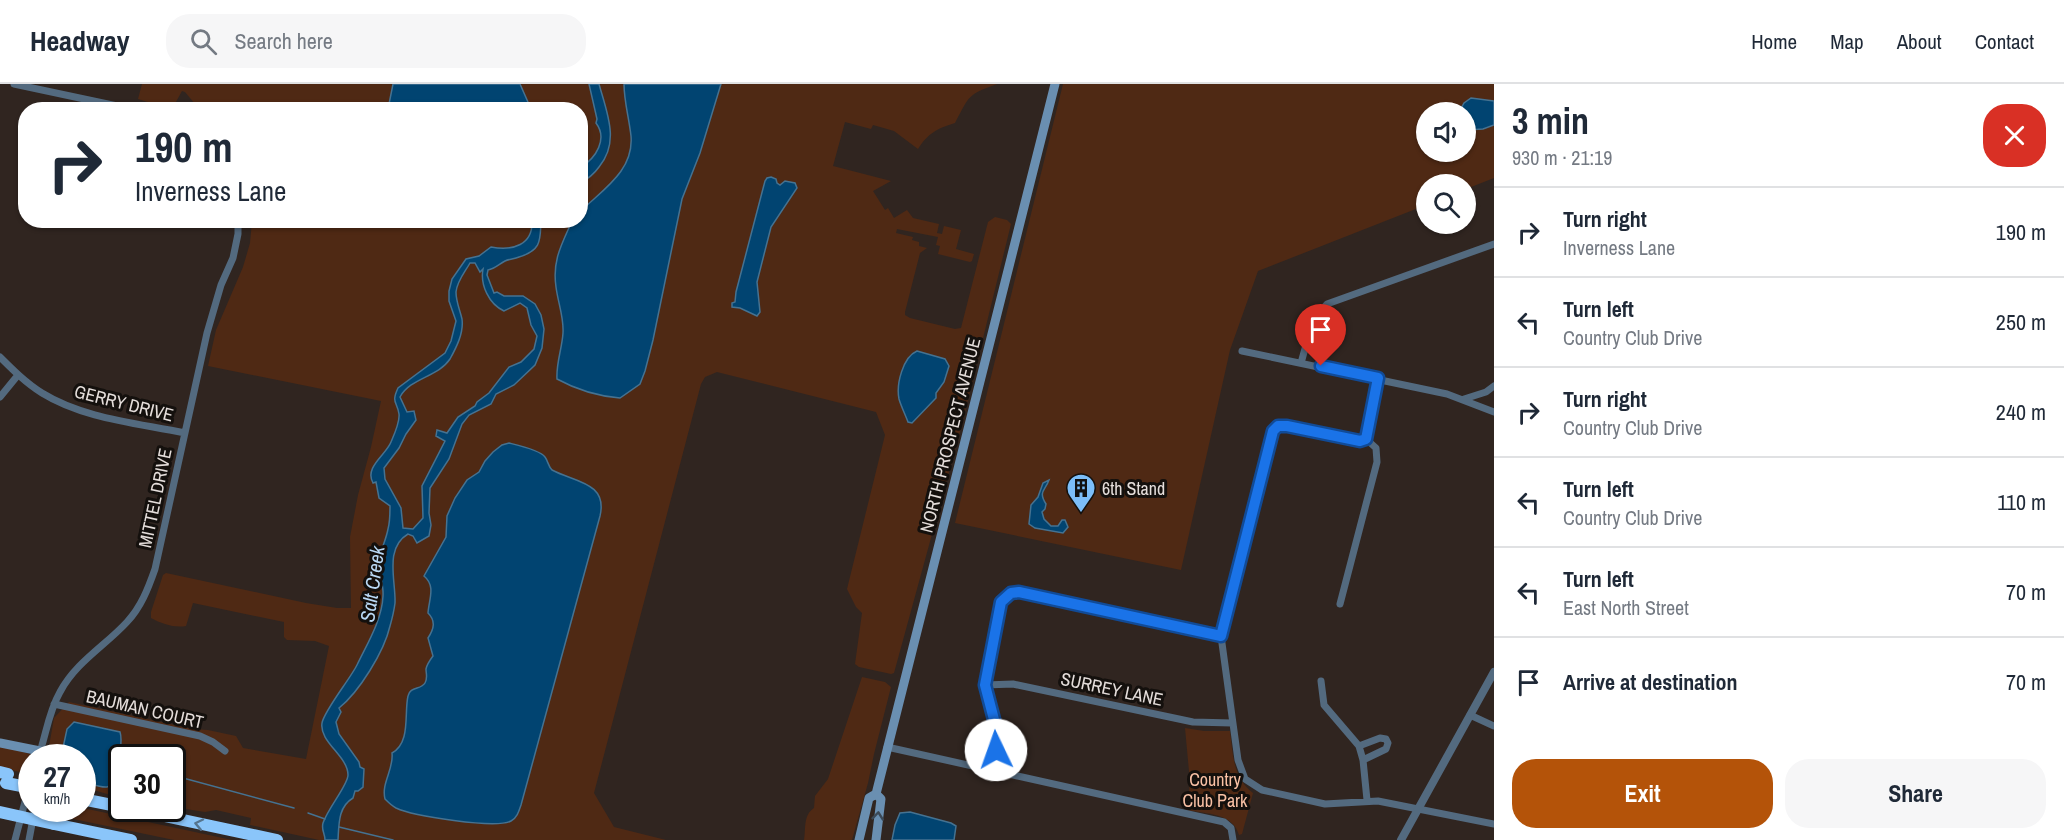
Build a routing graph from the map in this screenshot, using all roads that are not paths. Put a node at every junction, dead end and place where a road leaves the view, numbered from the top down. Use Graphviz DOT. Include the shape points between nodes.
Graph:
graph roads {
  1 [pos="14,84"];
  2 [pos="1055,84"];
  3 [pos="35,86"];
  4 [pos="102,102"];
  5 [pos="238,228"];
  6 [pos="1494,243"];
  7 [pos="1242,351"];
  8 [pos="0,357"];
  9 [pos="1301,363"];
  10 [pos="18,375"];
  11 [pos="1378,378"];
  12 [pos="1494,386"];
  13 [pos="0,397"];
  14 [pos="1463,399"];
  15 [pos="1494,412"];
  16 [pos="185,434"];
  17 [pos="1366,439"];
  18 [pos="1340,604"];
  19 [pos="1221,636"];
  20 [pos="1494,672"];
  21 [pos="1321,681"];
  22 [pos="985,685"];
  23 [pos="54,704"];
  24 [pos="1470,715"];
  25 [pos="1232,723"];
  26 [pos="1494,726"];
  27 [pos="0,743"];
  28 [pos="43,744"];
  29 [pos="1359,746"];
  30 [pos="887,747"];
  31 [pos="18,748"];
  32 [pos="225,751"];
  33 [pos="1364,760"];
  34 [pos="993,772"];
  35 [pos="3,778"];
  36 [pos="18,780"];
  37 [pos="18,783"];
  38 [pos="876,794"];
  39 [pos="1366,800"];
  40 [pos="1419,808"];
  41 [pos="0,812"];
  42 [pos="186,821"];
  43 [pos="20,822"];
  44 [pos="32,822"];
  45 [pos="1494,824"];
  46 [pos="15,840"];
  47 [pos="29,840"];
  48 [pos="130,840"];
  49 [pos="277,840"];
  50 [pos="860,840"];
  51 [pos="876,840"];
  52 [pos="1233,840"];
  53 [pos="1401,840"];
  1 -- 3 [label="street"];
  2 -- 30 [label="main road, NORTH PROSPECT AVENUE"];
  3 -- 4 [label="street"];
  5 -- 16 [label="street, MITTEL DRIVE" via="234,254 207,333"];
  6 -- 9 [label="street" via="1327,304 1313,320"];
  7 -- 9 [label="street"];
  8 -- 10 [label="street, GERRY DRIVE"];
  9 -- 11 [label="street"];
  10 -- 13 [label="street"];
  10 -- 16 [label="street, GERRY DRIVE" via="71,407"];
  11 -- 14 [label="street"];
  11 -- 17 [label="street"];
  12 -- 14 [label="street"];
  14 -- 15 [label="street"];
  16 -- 23 [label="street, MITTEL DRIVE" via="155,569 144,598 125,624 78,666"];
  17 -- 18 [label="street" via="1376,448 1377,462"];
  17 -- 19 [label="street" via="1287,426 1278,426 1273,431"];
  19 -- 22 [label="street" via="1011,593 1001,602"];
  19 -- 25 [label="street"];
  20 -- 24 [label="street"];
  21 -- 29 [label="street" via="1324,705"];
  22 -- 25 [label="street, SURREY LANE" via="1013,684 1193,722"];
  22 -- 34 [label="street" via="998,737"];
  23 -- 28 [label="street, MITTEL DRIVE"];
  23 -- 32 [label="street, BAUMAN COURT" via="200,736"];
  24 -- 26 [label="street"];
  24 -- 40 [label="street"];
  25 -- 39 [label="street" via="1245,779 1257,788 1325,804"];
  27 -- 31 [label="main road"];
  29 -- 33 [label="street"];
  29 -- 33 [label="street" via="1380,738 1388,743 1386,749"];
  30 -- 34 [label="street"];
  30 -- 38 [label="main road, NORTH PROSPECT AVENUE"];
  33 -- 39 [label="street"];
  34 -- 52 [label="street" via="1224,822 1231,828"];
  35 -- 36 [label="highway"];
  35 -- 37 [label="highway, bridge"];
  38 -- 50 [label="main road, NORTH PROSPECT AVENUE" via="869,798"];
  51 -- 38 [label="main road, NORTH PROSPECT AVENUE, one-way" via="881,799"];
  39 -- 40 [label="street"];
  40 -- 45 [label="street"];
  40 -- 53 [label="street"];
  41 -- 48 [label="highway, bridge"];
  49 -- 42 [label="highway, one-way"];
  43 -- 46 [label="street"];
  44 -- 47 [label="street"];
}
